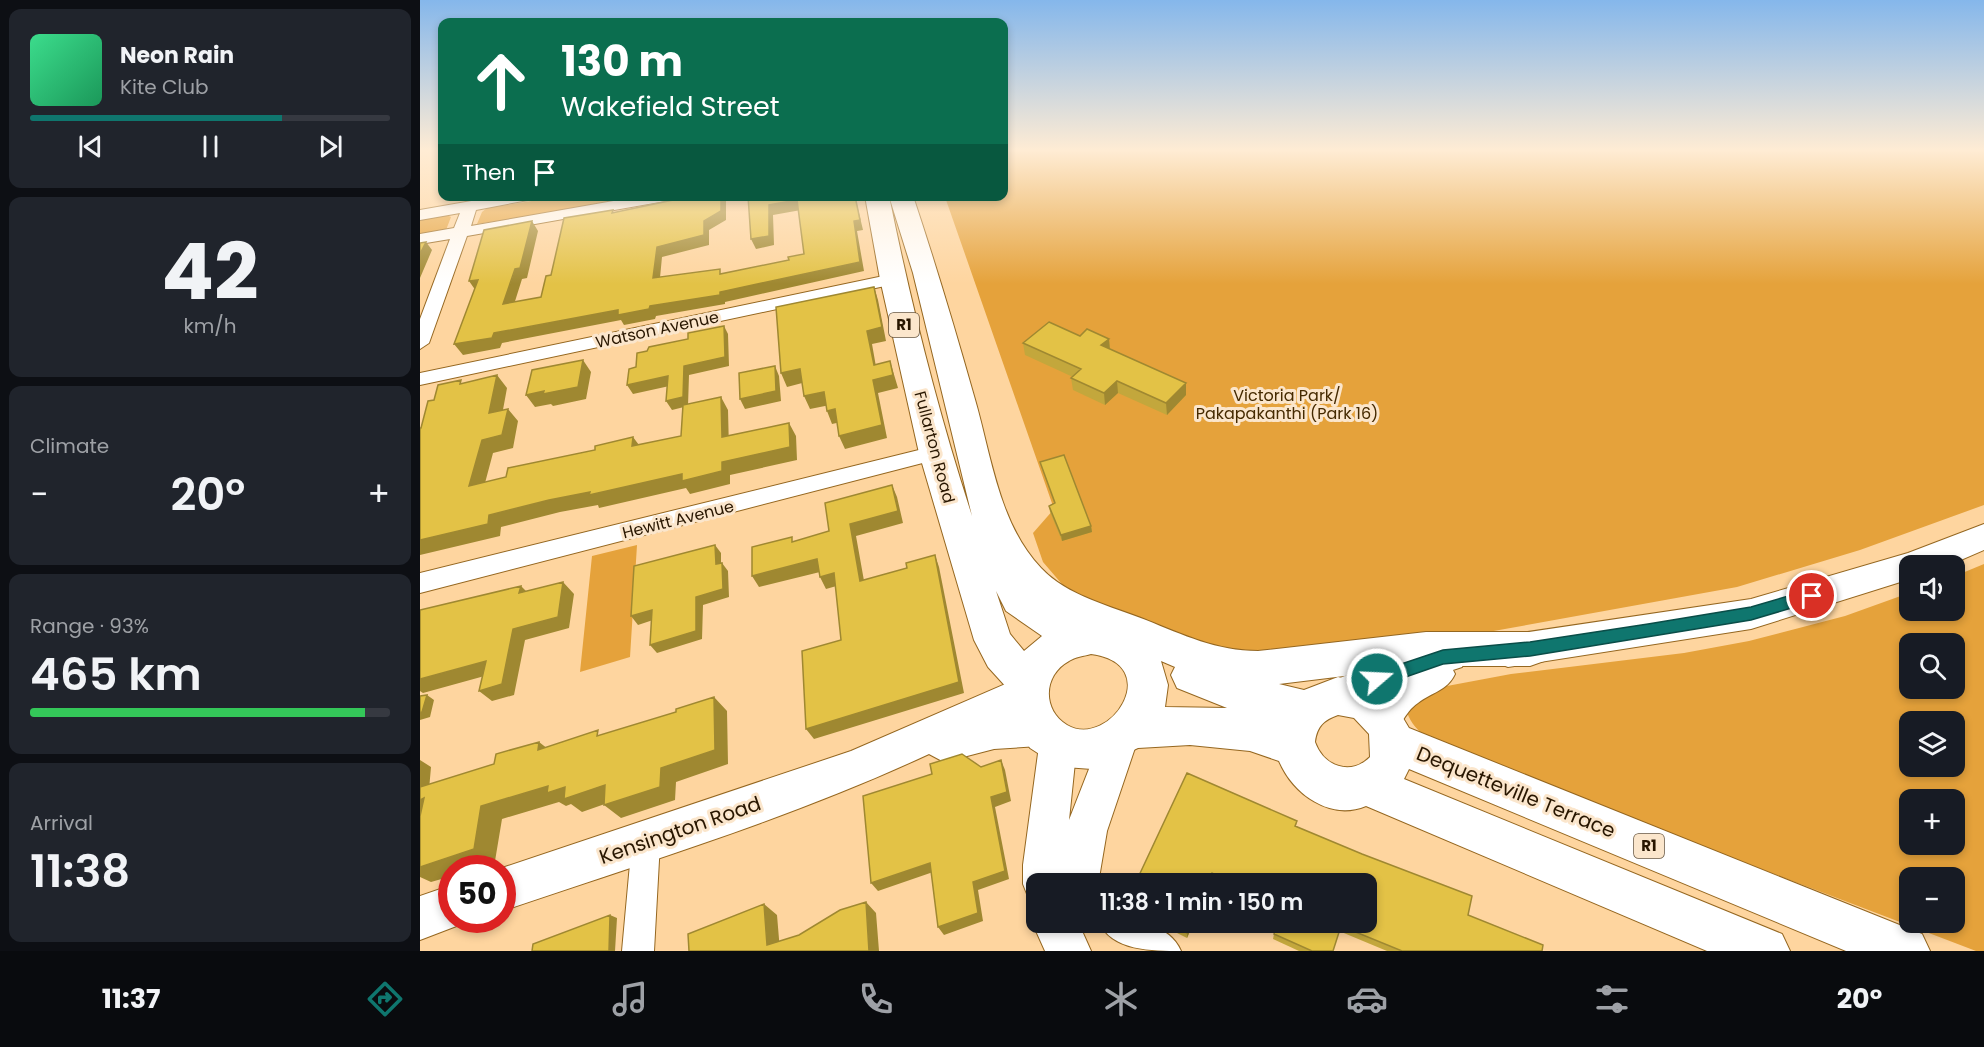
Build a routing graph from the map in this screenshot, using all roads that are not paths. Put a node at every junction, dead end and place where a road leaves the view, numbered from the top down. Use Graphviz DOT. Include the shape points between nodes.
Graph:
graph roads {
  1 [pos="500,201"];
  2 [pos="642,201"];
  3 [pos="878,201"];
  4 [pos="903,201"];
  5 [pos="471,206"];
  6 [pos="420,215"];
  7 [pos="461,232"];
  8 [pos="420,239"];
  9 [pos="926,273"];
  10 [pos="893,279"];
  11 [pos="420,344"];
  12 [pos="420,379"];
  13 [pos="972,443"];
  14 [pos="935,453"];
  15 [pos="986,504"];
  16 [pos="1984,537"];
  17 [pos="1938,555"];
  18 [pos="1899,569"];
  19 [pos="420,583"];
  20 [pos="1078,639"];
  21 [pos="1129,649"];
  22 [pos="1530,649"];
  23 [pos="1037,711"];
  24 [pos="1312,717"];
  25 [pos="1388,730"];
  26 [pos="1124,733"];
  27 [pos="1368,786"];
  28 [pos="646,842"];
  29 [pos="1044,873"];
  30 [pos="1079,873"];
  31 [pos="516,885"];
  32 [pos="438,912"];
  33 [pos="420,918"];
  34 [pos="1060,933"];
  35 [pos="1074,933"];
  36 [pos="1133,933"];
  37 [pos="638,951"];
  38 [pos="1069,951"];
  39 [pos="1074,951"];
  40 [pos="1165,951"];
  41 [pos="1765,951"];
  42 [pos="1905,951"];
  1 -- 5 [label="street"];
  2 -- 7 [label="street"];
  3 -- 10 [label="highway, Fullarton Road / R1"];
  4 -- 9 [label="highway, R1"];
  5 -- 6 [label="street"];
  5 -- 7 [label="street"];
  7 -- 8 [label="street"];
  7 -- 11 [label="street"];
  9 -- 10 [label="highway"];
  9 -- 13 [label="highway, R1"];
  10 -- 12 [label="street, Watson Avenue"];
  10 -- 14 [label="highway, Fullarton Road / R1"];
  13 -- 14 [label="highway"];
  13 -- 15 [label="highway, R1"];
  14 -- 19 [label="street, Hewitt Avenue"];
  14 -- 23 [label="highway, Fullarton Road / R1" via="992,637"];
  15 -- 20 [label="highway, R1" via="998,555 1018,600"];
  15 -- 22 [label="highway" via="1028,579 1057,601 1207,662 1258,669 1426,649"];
  16 -- 17 [label="main road"];
  18 -- 22 [label="main road" via="1751,614"];
  20 -- 21 [label="highway, R1" via="1105,638"];
  20 -- 23 [label="highway, R1" via="1047,654 1039,663"];
  21 -- 24 [label="highway, R1" via="1236,693"];
  21 -- 26 [label="highway" via="1144,668 1148,693 1138,718"];
  22 -- 24 [label="main road" via="1443,657"];
  22 -- 25 [label="main road" via="1429,677 1403,692"];
  23 -- 26 [label="highway, R1" via="1082,747 1108,742"];
  23 -- 28 [label="main road, Kensington Road" via="994,731 857,768"];
  23 -- 29 [label="main road"];
  24 -- 25 [label="highway, R1" via="1354,698 1370,706"];
  24 -- 26 [label="highway, R1" via="1251,732 1170,725"];
  24 -- 27 [label="highway" via="1299,761 1309,774 1338,789"];
  25 -- 27 [label="highway" via="1391,760 1383,775"];
  25 -- 42 [label="highway, Dequetteville Terrace / R1"];
  26 -- 30 [label="main road" via="1086,831"];
  27 -- 41 [label="highway"];
  28 -- 31 [label="main road, Kensington Road"];
  28 -- 37 [label="street"];
  32 -- 33 [label="main road"];
  34 -- 38 [label="main road"];
  35 -- 39 [label="main road"];
  36 -- 40 [label="street"];
}
